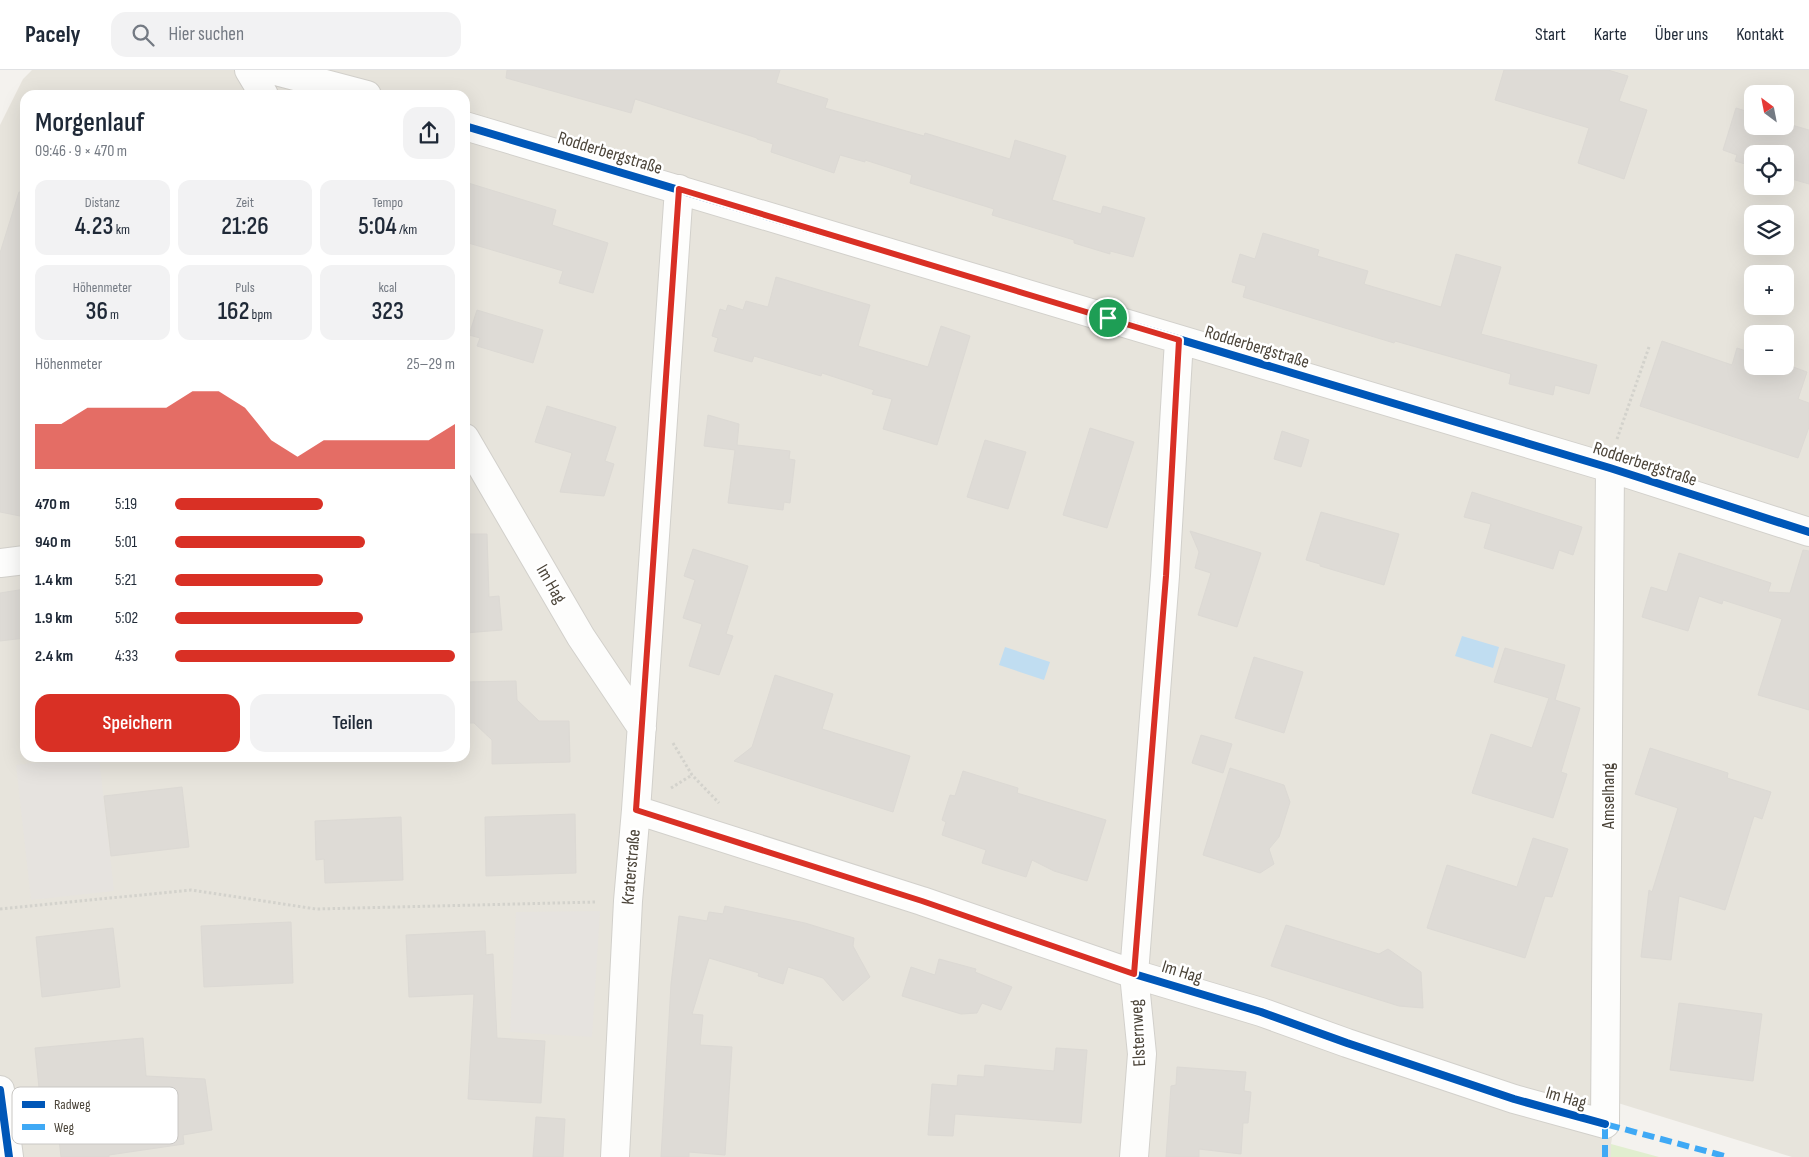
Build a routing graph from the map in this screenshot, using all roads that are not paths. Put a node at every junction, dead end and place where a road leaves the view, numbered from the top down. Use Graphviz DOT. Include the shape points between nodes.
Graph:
graph roads {
  1 [pos="250,70"];
  2 [pos="272,70"];
  3 [pos="261,90"];
  4 [pos="348,90"];
  5 [pos="470,127"];
  6 [pos="679,189"];
  7 [pos="1179,340"];
  8 [pos="470,447"];
  9 [pos="1610,468"];
  10 [pos="1809,532"];
  11 [pos="20,561"];
  12 [pos="0,563"];
  13 [pos="642,728"];
  14 [pos="636,810"];
  15 [pos="1134,974"];
  16 [pos="0,1090"];
  17 [pos="1604,1124"];
  18 [pos="9,1157"];
  19 [pos="615,1157"];
  20 [pos="1134,1157"];
  1 -- 3 [label="street"];
  2 -- 4 [label="street"];
  5 -- 6 [label="street, Rodderbergstraße"];
  6 -- 7 [label="street, Rodderbergstraße"];
  6 -- 13 [label="street, Kraterstraße"];
  7 -- 9 [label="street, Rodderbergstraße"];
  7 -- 15 [label="street, Elsternweg" via="1166,576"];
  8 -- 13 [label="street, Im Hag" via="581,637"];
  9 -- 10 [label="street, Rodderbergstraße"];
  9 -- 17 [label="street, Amselhang"];
  11 -- 12 [label="street"];
  13 -- 14 [label="street, Kraterstraße"];
  14 -- 15 [label="street, Im Hag" via="922,901"];
  14 -- 19 [label="street, Kraterstraße"];
  15 -- 17 [label="street, Im Hag" via="1261,1012 1514,1099"];
  15 -- 20 [label="street, Elsternweg" via="1142,1054"];
  16 -- 18 [label="street"];
}
